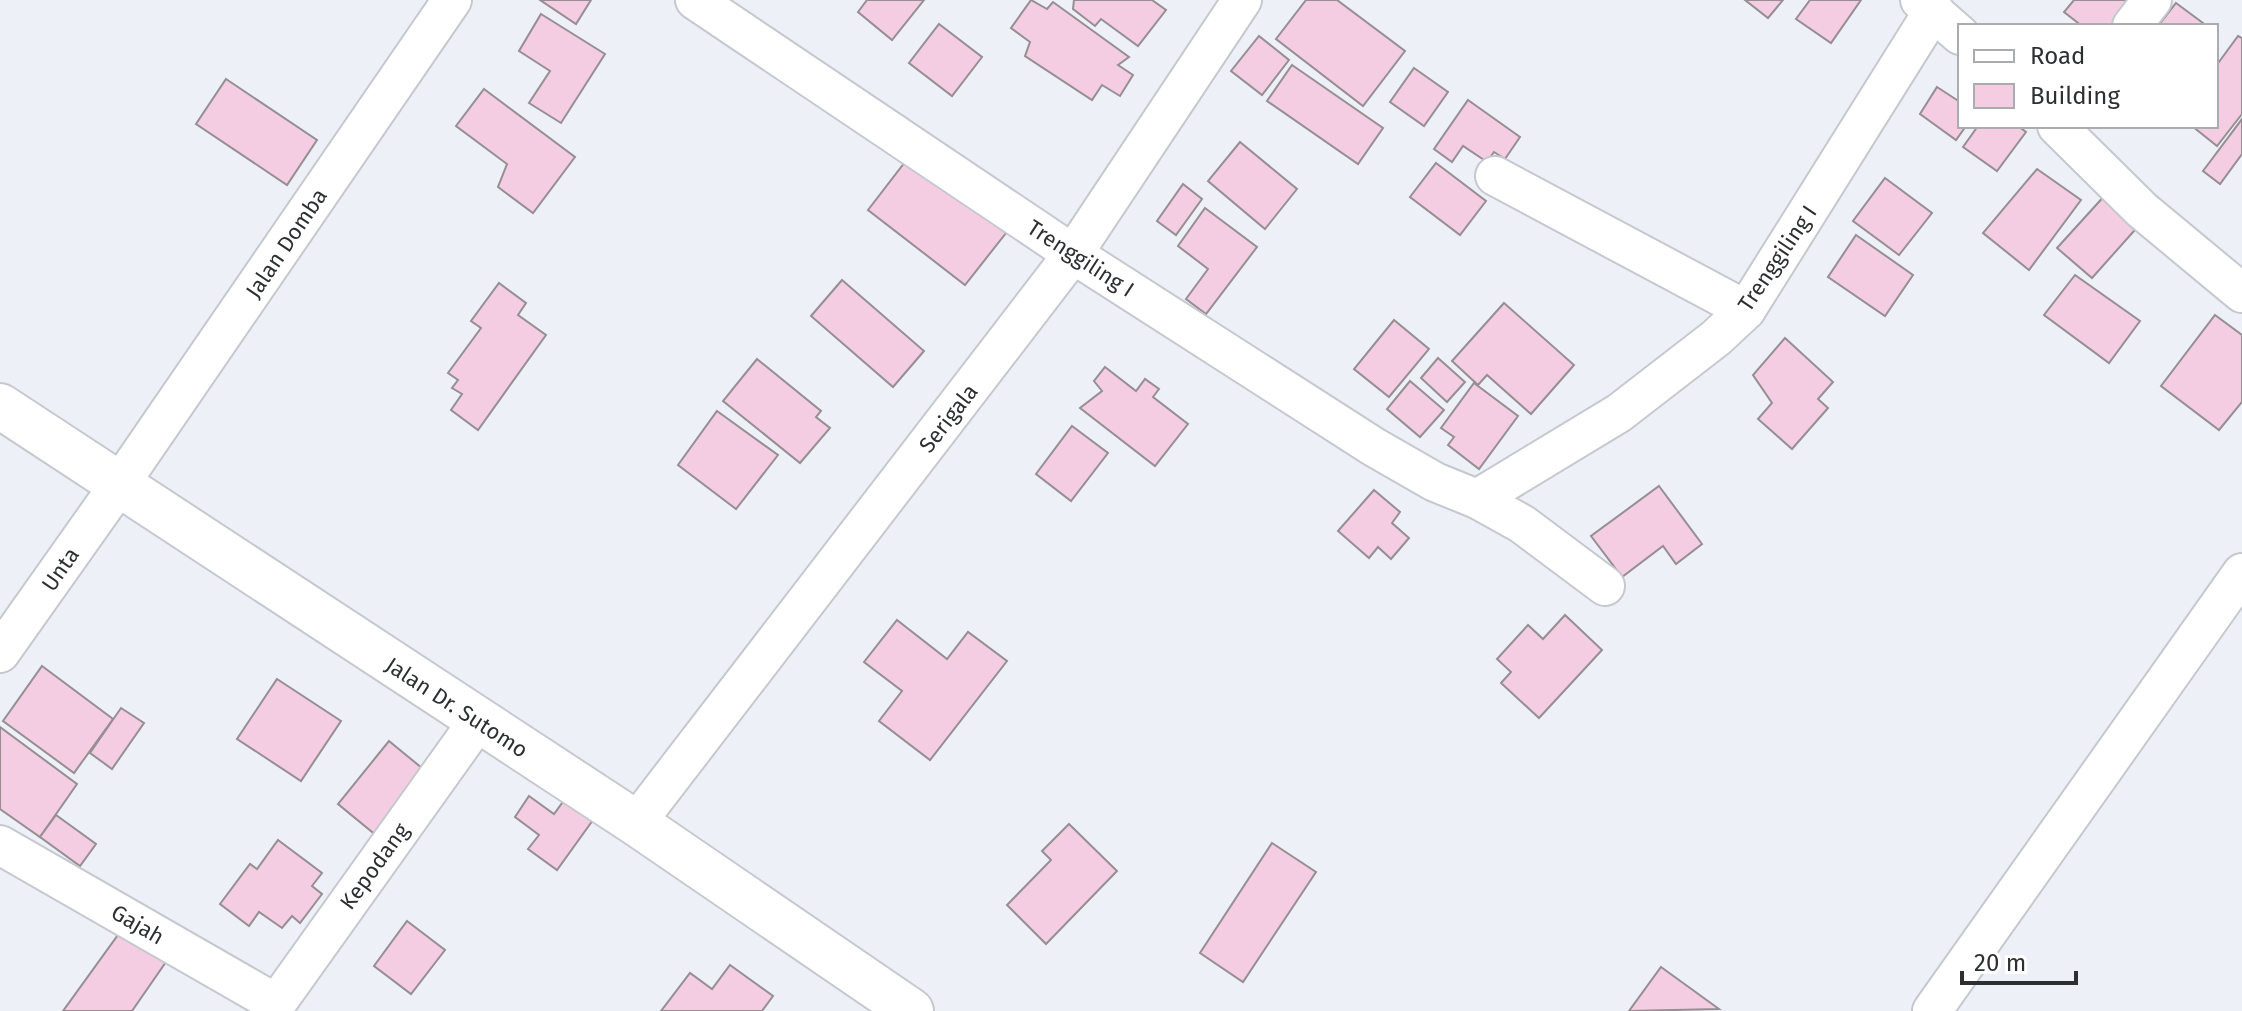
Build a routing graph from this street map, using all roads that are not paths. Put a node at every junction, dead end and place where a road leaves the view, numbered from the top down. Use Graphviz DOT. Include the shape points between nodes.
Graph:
graph roads {
  1 [pos="452,0"];
  2 [pos="695,0"];
  3 [pos="1242,0"];
  4 [pos="2152,0"];
  5 [pos="1938,15"];
  6 [pos="2134,24"];
  7 [pos="2059,128"];
  8 [pos="1495,176"];
  9 [pos="1073,254"];
  10 [pos="2242,293"];
  11 [pos="1746,310"];
  12 [pos="0,406"];
  13 [pos="119,485"];
  14 [pos="1477,499"];
  15 [pos="2242,573"];
  16 [pos="1605,586"];
  17 [pos="0,653"];
  18 [pos="478,721"];
  19 [pos="636,823"];
  20 [pos="0,845"];
  21 [pos="273,1007"];
  22 [pos="911,1011"];
  23 [pos="1932,1011"];
  1 -- 13 [label="street, Jalan Domba"];
  2 -- 9 [label="street, Trenggiling I"];
  3 -- 9 [label="street, Serigala"];
  4 -- 6 [label="street"];
  5 -- 11 [label="street, Trenggiling I"];
  7 -- 10 [label="street" via="2142,210"];
  8 -- 11 [label="street"];
  9 -- 14 [label="street, Trenggiling I" via="1374,447"];
  9 -- 19 [label="street, Serigala"];
  11 -- 14 [label="street, Trenggiling I" via="1619,413"];
  12 -- 13 [label="street, Jalan Dr. Sutomo"];
  13 -- 17 [label="street, Unta"];
  13 -- 18 [label="street, Jalan Dr. Sutomo"];
  14 -- 16 [label="street, Trenggiling I" via="1522,524"];
  15 -- 23 [label="street"];
  18 -- 19 [label="street, Jalan Dr. Sutomo"];
  18 -- 21 [label="street, Kepodang"];
  19 -- 22 [label="street, Jalan Dr. Sutomo"];
  20 -- 21 [label="street, Gajah"];
}
